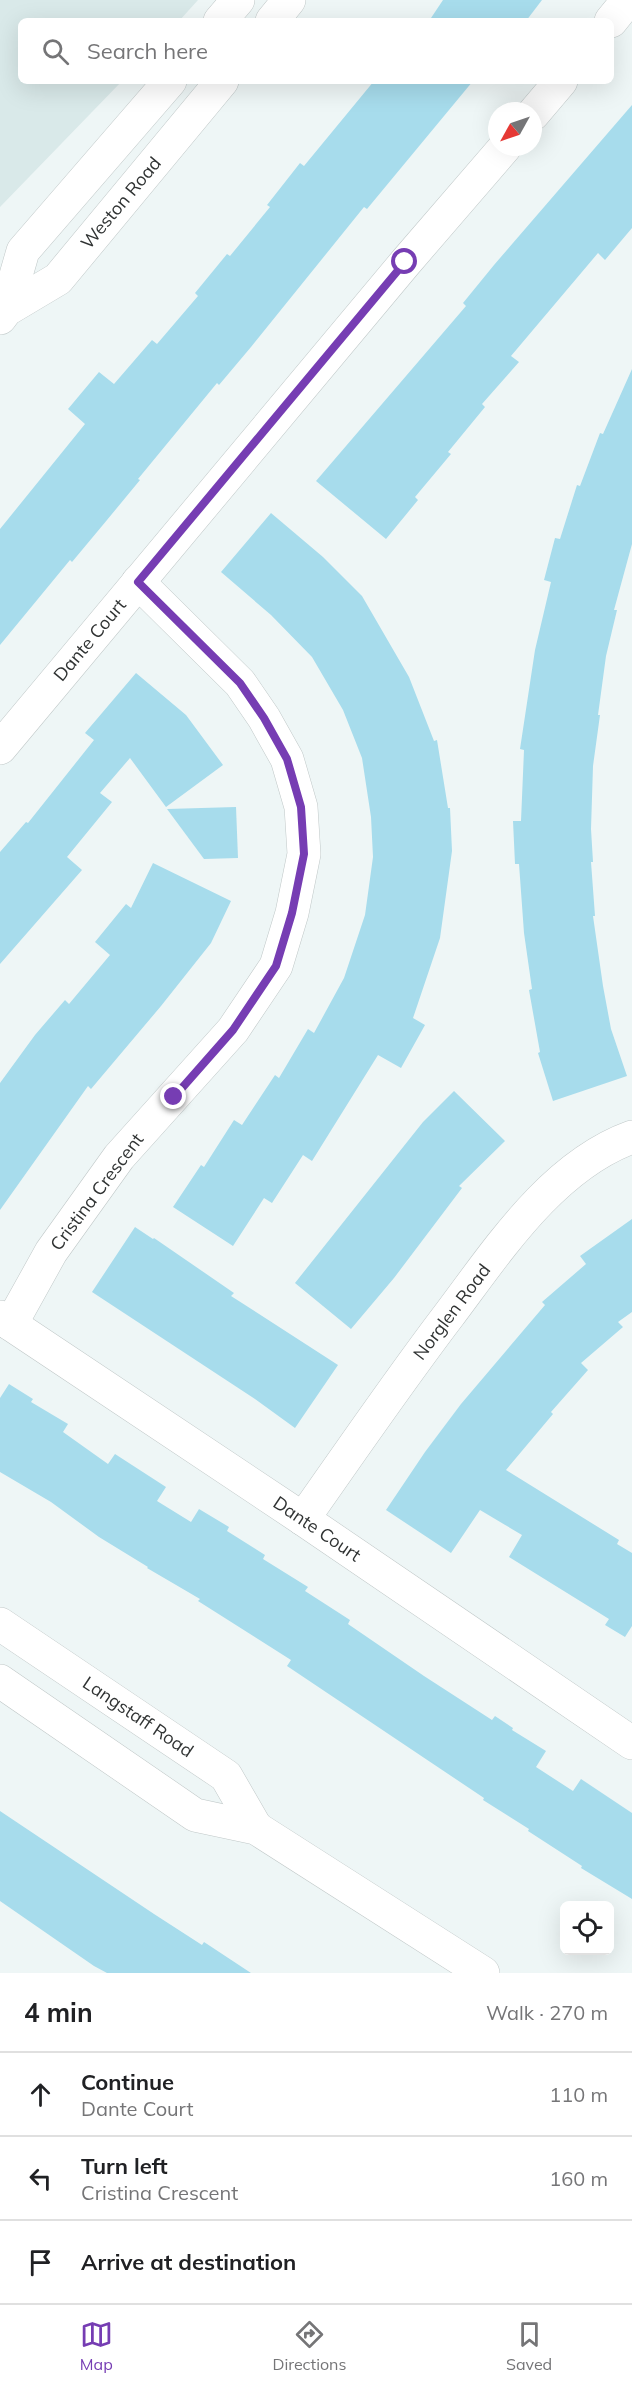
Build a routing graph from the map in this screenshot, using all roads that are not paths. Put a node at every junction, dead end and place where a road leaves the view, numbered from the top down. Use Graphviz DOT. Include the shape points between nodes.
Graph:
graph roads {
  1 [pos="238,0"];
  2 [pos="289,0"];
  3 [pos="628,0"];
  4 [pos="223,18"];
  5 [pos="274,18"];
  6 [pos="613,18"];
  7 [pos="167,84"];
  8 [pos="220,84"];
  9 [pos="558,84"];
  10 [pos="542,103"];
  11 [pos="497,156"];
  12 [pos="3,314"];
  13 [pos="138,582"];
  14 [pos="0,748"];
  15 [pos="632,1137"];
  16 [pos="6,1320"];
  17 [pos="303,1519"];
  18 [pos="0,1624"];
  19 [pos="0,1681"];
  20 [pos="632,1743"];
  21 [pos="256,1828"];
  22 [pos="483,1973"];
  1 -- 4 [label="street"];
  2 -- 5 [label="street"];
  3 -- 6 [label="street"];
  7 -- 12 [label="street, Weston Road" via="24,251"];
  8 -- 12 [label="street, Weston Road" via="58,279"];
  9 -- 10 [label="street"];
  11 -- 13 [label="street, Dante Court"];
  13 -- 14 [label="street, Dante Court"];
  13 -- 16 [label="street, Cristina Crescent" via="240,683 264,718 287,759 301,807 304,854 276,966 233,1030 119,1158"];
  15 -- 17 [label="street, Norglen Road" via="613,1144 562,1180 514,1229"];
  16 -- 17 [label="street, Dante Court"];
  17 -- 20 [label="street, Dante Court"];
  18 -- 21 [label="street, Langstaff Road" via="226,1776"];
  19 -- 21 [label="street, Langstaff Road" via="195,1815"];
  21 -- 22 [label="street, Langstaff Road"];
}
